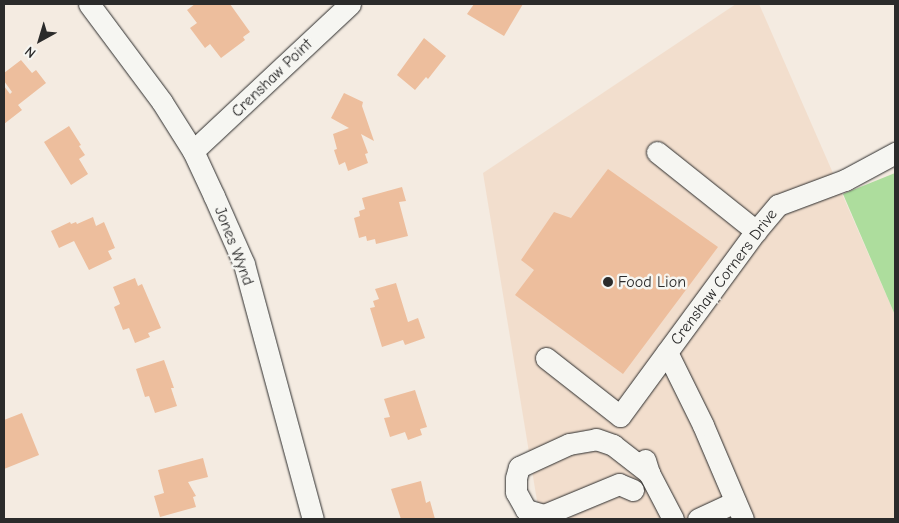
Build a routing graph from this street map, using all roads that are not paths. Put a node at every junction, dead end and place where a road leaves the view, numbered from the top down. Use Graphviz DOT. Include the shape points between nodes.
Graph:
graph roads {
  1 [pos="89,4"];
  2 [pos="350,4"];
  3 [pos="193,151"];
  4 [pos="657,152"];
  5 [pos="895,153"];
  6 [pos="756,231"];
  7 [pos="667,352"];
  8 [pos="546,358"];
  9 [pos="614,424"];
  10 [pos="652,478"];
  11 [pos="633,490"];
  12 [pos="739,511"];
  13 [pos="313,519"];
  14 [pos="518,519"];
  15 [pos="560,519"];
  16 [pos="673,519"];
  17 [pos="698,519"];
  1 -- 3 [label="street, Jones Wynd" via="162,102"];
  2 -- 3 [label="street, Crenshaw Point"];
  3 -- 13 [label="street, Jones Wynd" via="244,264"];
  4 -- 6 [label="street"];
  5 -- 6 [label="street, Crenshaw Corners Drive" via="845,180 778,205"];
  6 -- 7 [label="street, Crenshaw Corners Drive"];
  7 -- 9 [label="street"];
  7 -- 12 [label="street, Crenshaw Corners Drive" via="703,425"];
  8 -- 9 [label="street"];
  9 -- 10 [label="street" via="625,442 644,457"];
  9 -- 14 [label="street" via="571,431 524,453 508,468 504,486"];
  10 -- 11 [label="street"];
  10 -- 11 [label="street" via="613,445 596,439 569,444 519,466 516,478 516,492 526,510 544,515 619,484"];
  10 -- 16 [label="street"];
  11 -- 15 [label="street"];
  12 -- 17 [label="street"];
}
